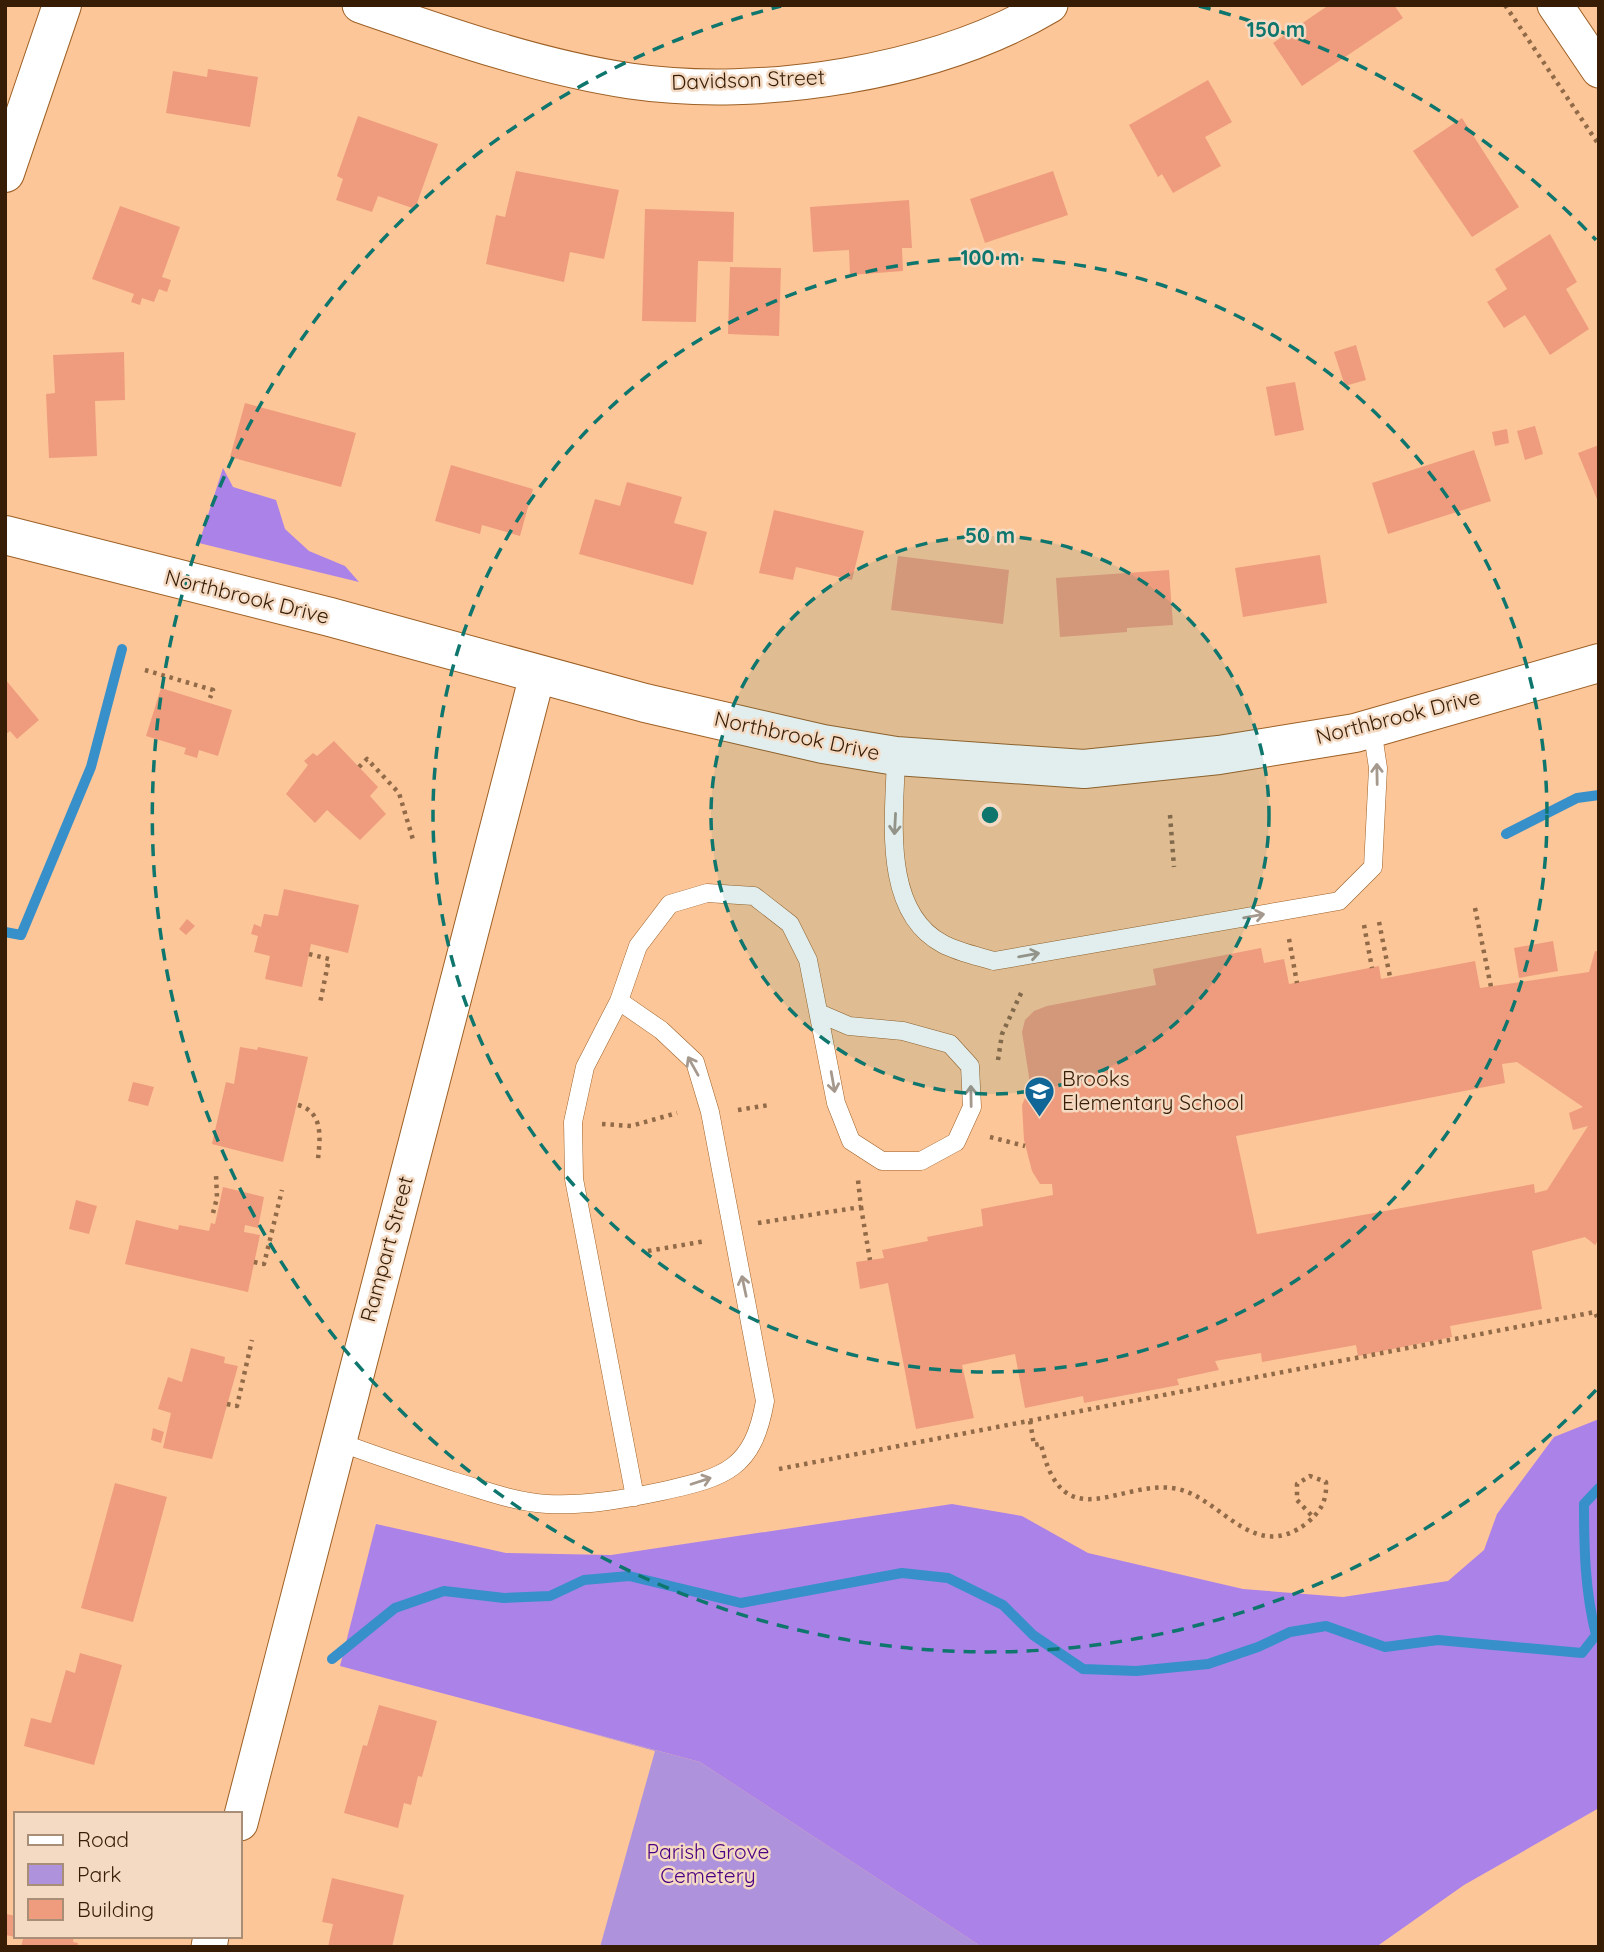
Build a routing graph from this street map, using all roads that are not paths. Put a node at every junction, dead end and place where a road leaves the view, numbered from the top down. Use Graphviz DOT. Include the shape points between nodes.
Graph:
graph roads {
  1 [pos="62,5"];
  2 [pos="360,5"];
  3 [pos="1050,5"];
  4 [pos="1555,5"];
  5 [pos="1599,70"];
  6 [pos="5,173"];
  7 [pos="5,535"];
  8 [pos="1599,663"];
  9 [pos="537,676"];
  10 [pos="1372,728"];
  11 [pos="896,755"];
  12 [pos="619,1001"];
  13 [pos="821,1014"];
  14 [pos="337,1441"];
  15 [pos="635,1497"];
  16 [pos="242,1815"];
  1 -- 6 [label="street"];
  2 -- 3 [label="street, Davidson Street" via="533,59 631,81 691,86 827,78 905,64 953,51"];
  4 -- 5 [label="street"];
  7 -- 9 [label="street, Northbrook Drive" via="330,617"];
  8 -- 10 [label="street, Northbrook Drive"];
  9 -- 11 [label="street, Northbrook Drive" via="823,744"];
  9 -- 14 [label="street, Rampart Street"];
  10 -- 11 [label="street, Northbrook Drive" via="1219,755 1084,769"];
  11 -- 10 [label="lane, one-way" via="893,852 909,914 942,943 994,961 1339,901 1373,867 1378,768"];
  12 -- 13 [label="lane" via="638,946 670,904 707,893 754,896 790,923 808,960"];
  12 -- 15 [label="lane" via="585,1067 573,1122 574,1180"];
  15 -- 12 [label="lane, one-way" via="699,1483 730,1470 751,1449 765,1401 710,1112 695,1062 661,1030"];
  13 -- 13 [label="lane, one-way" via="836,1102 851,1141 882,1161 920,1161 956,1142 972,1107 970,1066 950,1044 902,1031 849,1026"];
  14 -- 15 [label="lane" via="511,1499 582,1504"];
  14 -- 16 [label="street, Rampart Street"];
}
